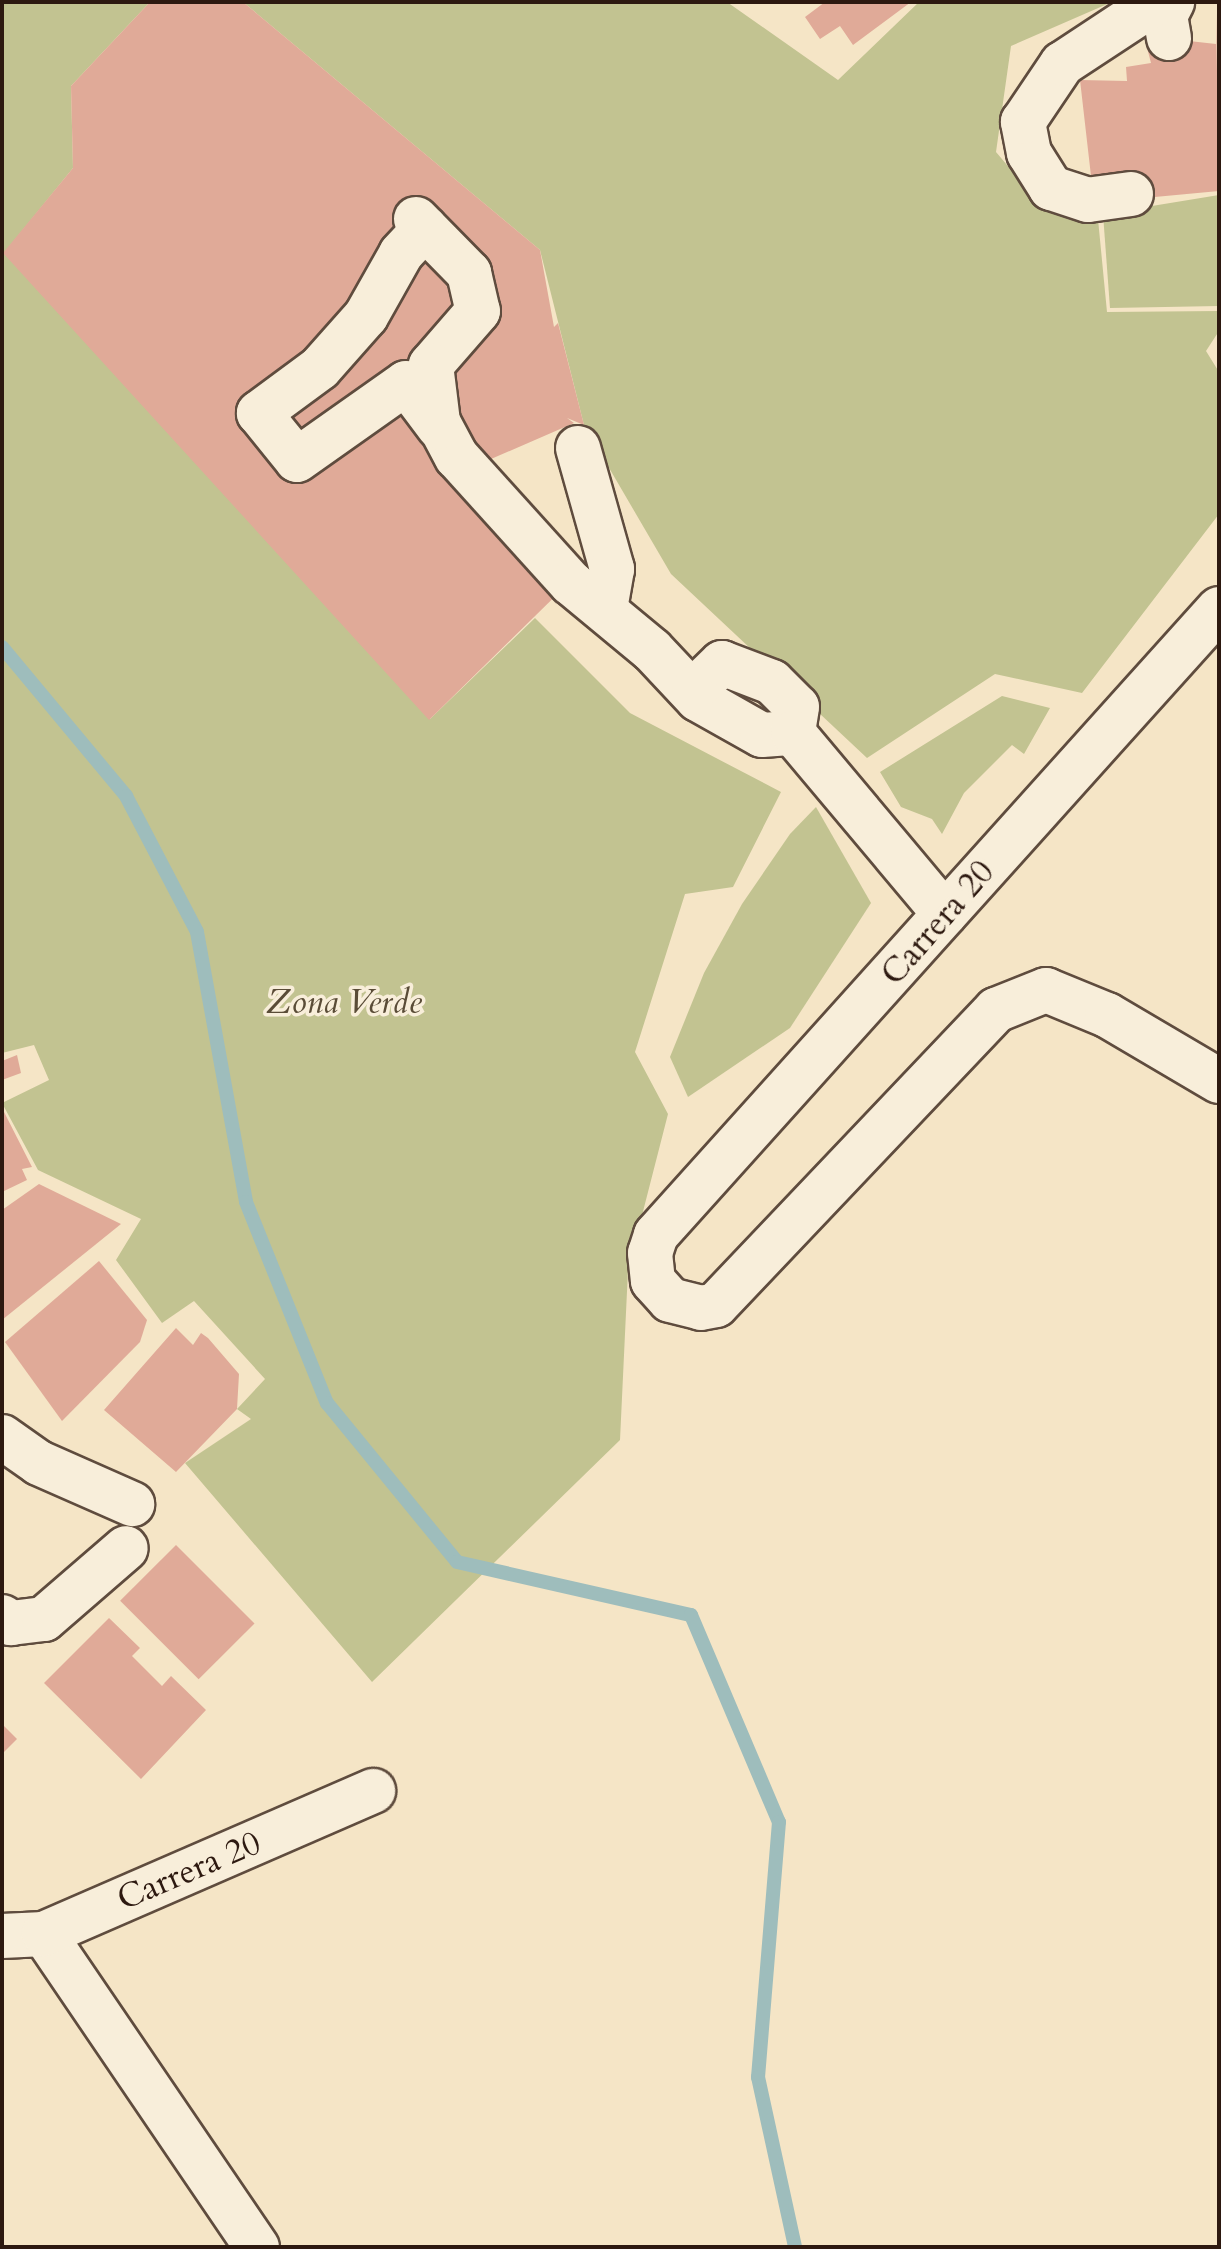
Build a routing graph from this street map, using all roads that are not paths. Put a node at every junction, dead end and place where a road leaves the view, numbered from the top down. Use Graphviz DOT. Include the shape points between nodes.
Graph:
graph roads {
  1 [pos="1166,14"];
  2 [pos="1131,194"];
  3 [pos="445,435"];
  4 [pos="578,448"];
  5 [pos="605,609"];
  6 [pos="1219,609"];
  7 [pos="945,914"];
  8 [pos="1219,1081"];
  9 [pos="2,1437"];
  10 [pos="132,1504"];
  11 [pos="126,1548"];
  12 [pos="2,1617"];
  13 [pos="373,1791"];
  14 [pos="23,1935"];
  15 [pos="257,2247"];
  1 -- 2 [label="street" via="1062,64 1023,122 1029,153 1051,188 1088,200"];
  3 -- 3 [label="street" via="433,398 431,365 478,311 469,273 420,224 366,316 320,368 259,413 297,460 406,383"];
  3 -- 5 [label="street" via="457,457 571,583"];
  4 -- 5 [label="street" via="612,569"];
  5 -- 7 [label="street" via="694,690 722,663 772,682 797,707 793,733"];
  6 -- 7 [label="street, Carrera 20"];
  7 -- 8 [label="street, Carrera 20" via="656,1235 650,1253 653,1281 670,1300 701,1308 716,1305 736,1290 996,1010 1046,990 1107,1015"];
  9 -- 10 [label="street" via="39,1463"];
  11 -- 12 [label="street" via="44,1619 11,1623"];
  13 -- 14 [label="street, Carrera 20"];
  14 -- 15 [label="street"];
}
